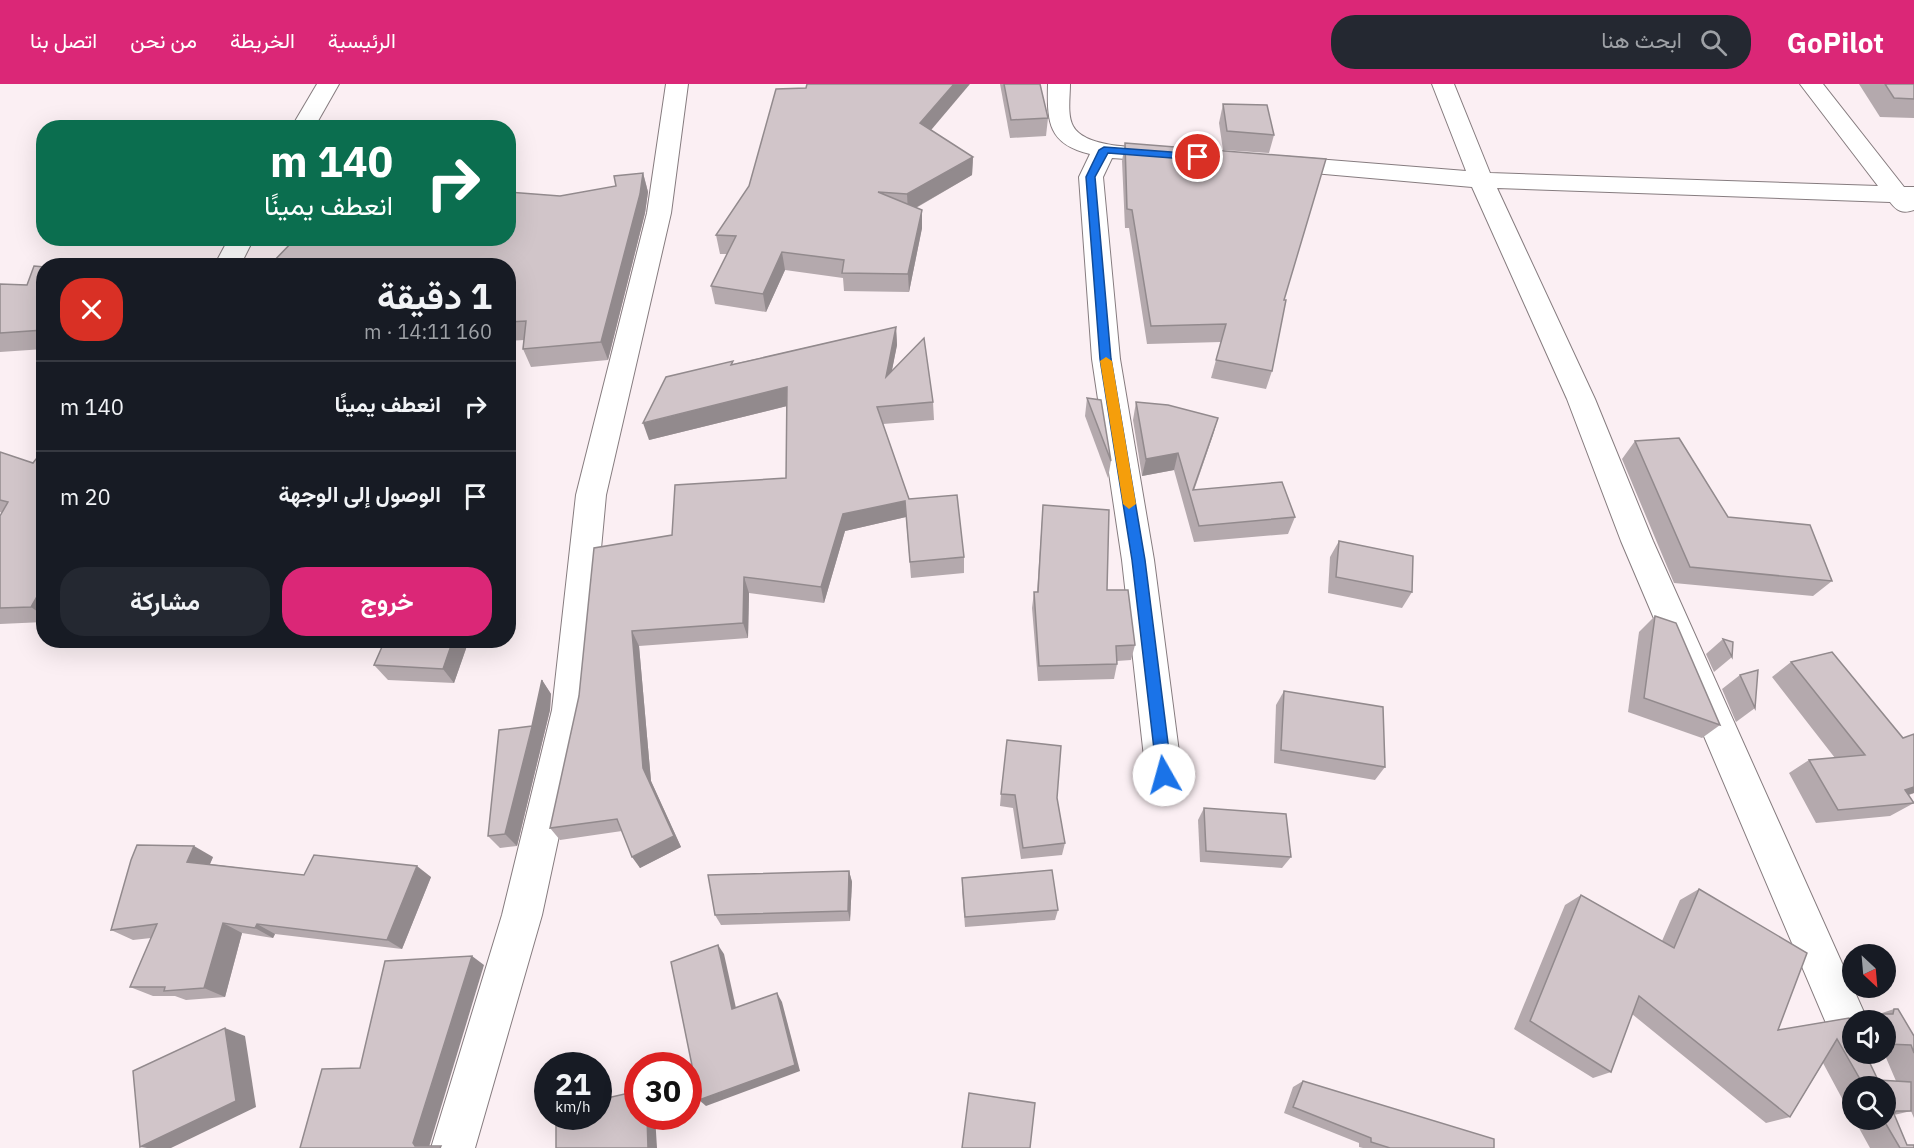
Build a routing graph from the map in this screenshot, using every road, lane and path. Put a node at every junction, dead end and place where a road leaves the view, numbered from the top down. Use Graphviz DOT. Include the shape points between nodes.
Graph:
graph roads {
  1 [pos="328,84"];
  2 [pos="677,84"];
  3 [pos="1059,84"];
  4 [pos="1443,84"];
  5 [pos="1811,84"];
  6 [pos="307,120"];
  7 [pos="1104,150"];
  8 [pos="1186,156"];
  9 [pos="1256,161"];
  10 [pos="1481,180"];
  11 [pos="1905,194"];
  12 [pos="1914,216"];
  13 [pos="1164,775"];
  14 [pos="1842,1011"];
  15 [pos="453,1148"];
  1 -- 6 [label="street"];
  2 -- 15 [label="street" via="659,213 591,495 569,710 555,777 522,915"];
  3 -- 7 [label="street" via="1061,126 1082,145"];
  4 -- 10 [label="street"];
  5 -- 11 [label="street"];
  7 -- 8 [label="street"];
  7 -- 13 [label="street" via="1090,177 1102,325 1138,560"];
  9 -- 10 [label="street"];
  10 -- 11 [label="street"];
  10 -- 14 [label="street" via="1581,399 1638,541"];
  11 -- 12 [label="street"];
}
